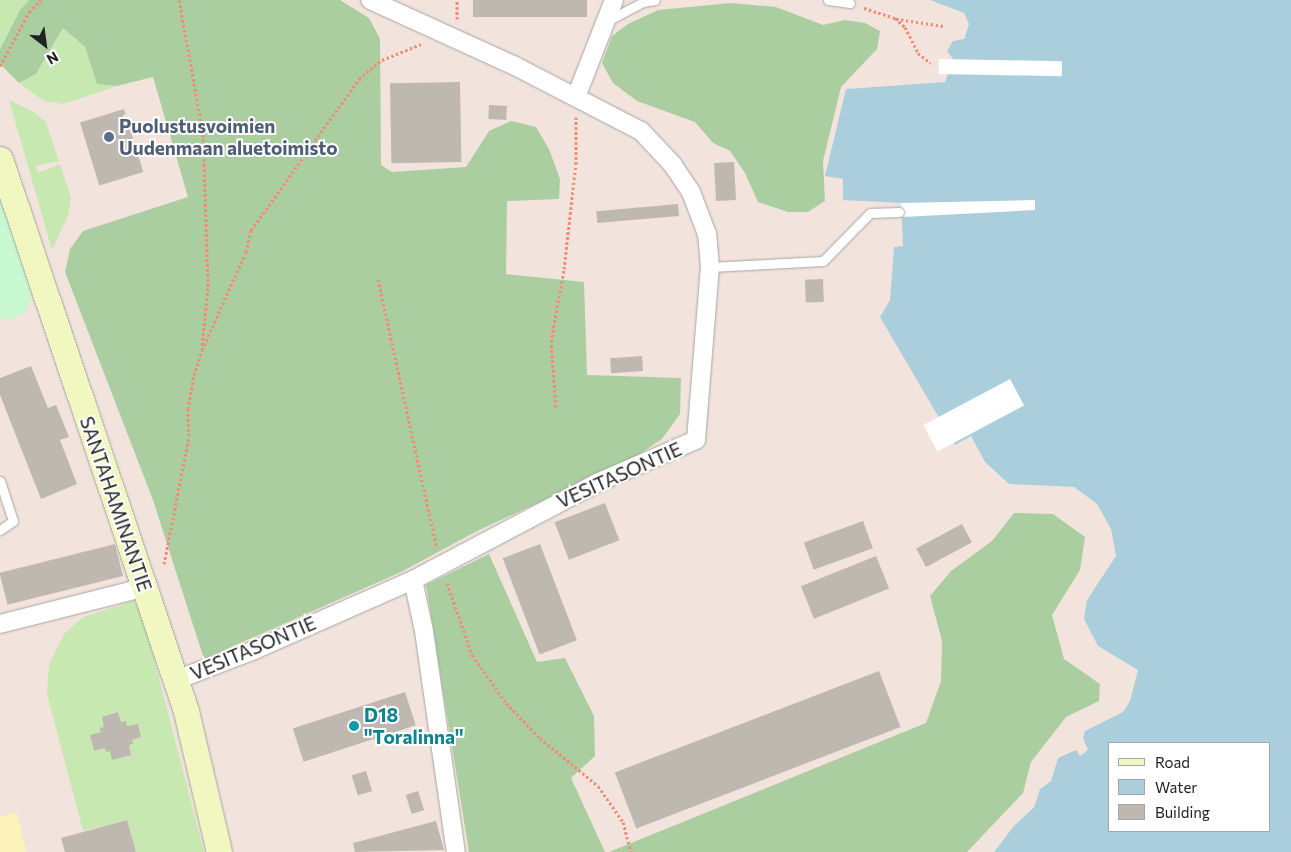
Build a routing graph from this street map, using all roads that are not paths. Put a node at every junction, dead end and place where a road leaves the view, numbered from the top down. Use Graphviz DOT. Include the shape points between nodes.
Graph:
graph roads {
  1 [pos="370,0"];
  2 [pos="614,0"];
  3 [pos="655,0"];
  4 [pos="828,0"];
  5 [pos="850,3"];
  6 [pos="605,22"];
  7 [pos="576,97"];
  8 [pos="0,159"];
  9 [pos="900,212"];
  10 [pos="710,267"];
  11 [pos="0,481"];
  12 [pos="0,530"];
  13 [pos="413,580"];
  14 [pos="146,587"];
  15 [pos="0,624"];
  16 [pos="176,680"];
  17 [pos="218,852"];
  18 [pos="456,852"];
  1 -- 7 [label="street, VESITASONTIE"];
  2 -- 6 [label="street"];
  3 -- 6 [label="lane" via="643,2"];
  4 -- 5 [label="lane"];
  6 -- 7 [label="street"];
  7 -- 10 [label="street, VESITASONTIE" via="641,131 673,166 691,192 707,234"];
  8 -- 14 [label="main road, SANTAHAMINANTIE" via="38,281"];
  9 -- 10 [label="lane" via="870,213 823,261"];
  10 -- 13 [label="street, VESITASONTIE" via="696,440 597,483"];
  11 -- 12 [label="lane" via="13,521"];
  13 -- 16 [label="street, VESITASONTIE" via="252,651"];
  13 -- 18 [label="street" via="424,630"];
  14 -- 15 [label="street"];
  14 -- 16 [label="main road, SANTAHAMINANTIE"];
  16 -- 17 [label="main road, SANTAHAMINANTIE"];
}
